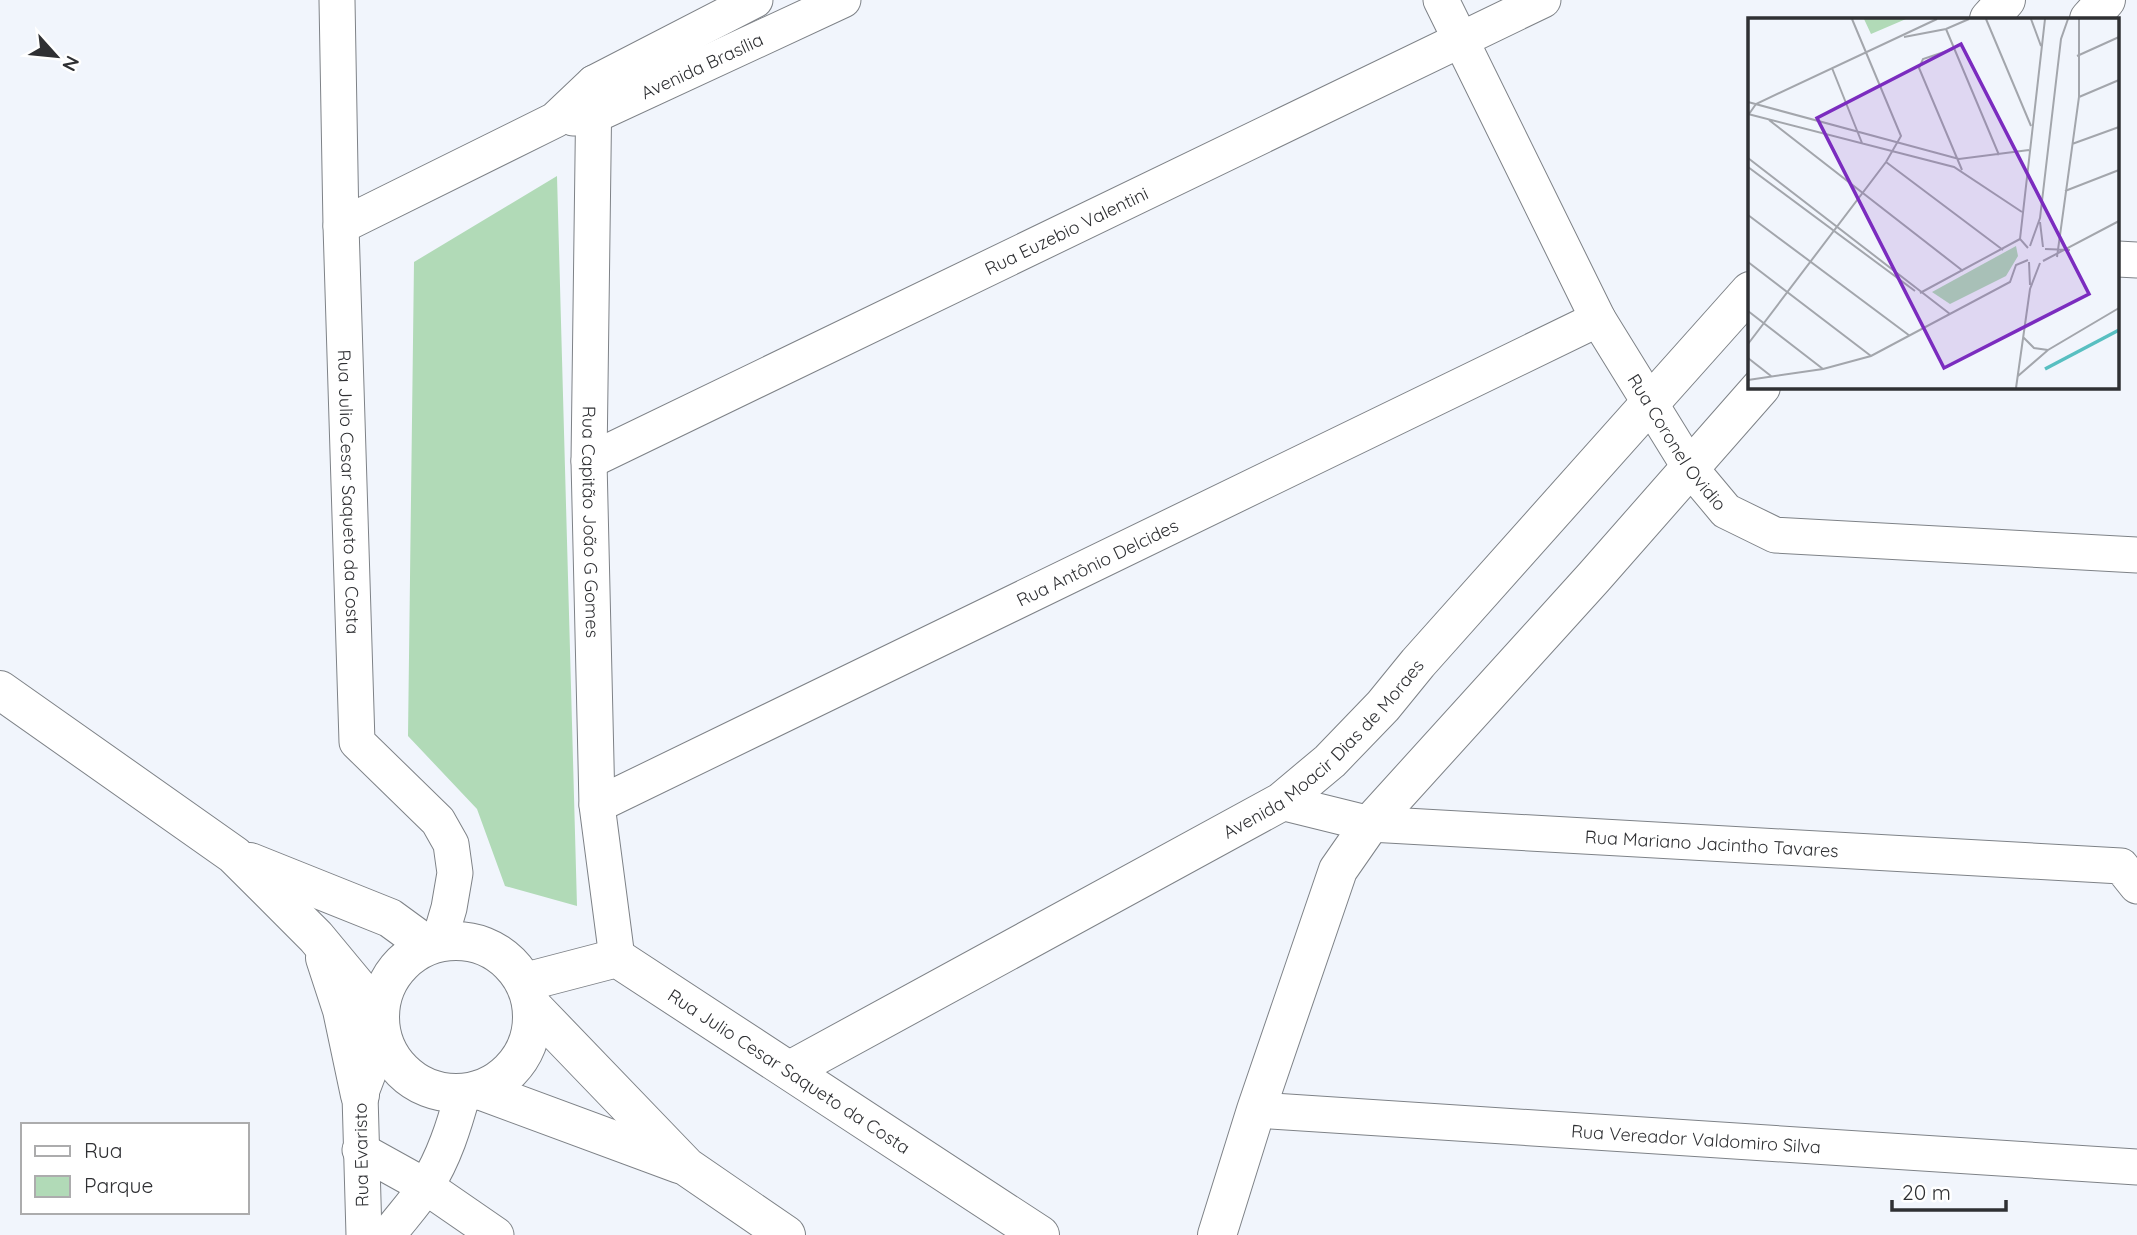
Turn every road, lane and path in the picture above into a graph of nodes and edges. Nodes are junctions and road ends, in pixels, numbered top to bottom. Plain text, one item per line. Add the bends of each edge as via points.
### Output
1 (337, 0) edge
2 (755, 0) edge
3 (843, 0) edge
4 (1441, 0) edge
5 (1543, 0) edge
6 (2006, 0) edge
7 (2106, 0) edge
8 (1990, 18) edge
9 (2090, 18) edge
10 (1460, 40) junction
11 (594, 100) junction
12 (341, 226) junction
13 (1748, 293) edge
14 (1598, 319) junction
15 (1760, 388) edge
16 (1650, 403) junction
17 (589, 461) junction
18 (1690, 468) junction
19 (2137, 555) edge
20 (0, 690) edge
21 (1280, 802) junction
22 (597, 805) junction
23 (1370, 824) junction
24 (234, 855) junction
25 (2137, 886) edge
26 (317, 937) junction
27 (433, 944) junction
28 (617, 958) junction
29 (528, 994) junction
30 (381, 1025) junction
31 (790, 1070) junction
32 (471, 1092) junction
33 (360, 1095) junction
34 (1256, 1110) junction
35 (360, 1150) junction
36 (2137, 1163) edge
37 (687, 1167) junction
38 (425, 1186) junction
39 (364, 1235) edge
40 (388, 1235) edge
41 (496, 1235) edge
42 (786, 1235) edge
43 (1040, 1235) edge
44 (1217, 1235) edge

1 - 12 street, Rua Julio Cesar Saqueto da Costa
2 - 11 street, Avenida Brasília
3 - 11 street, Avenida Brasília
4 - 10 street, Rua Coronel Ovidio
5 - 10 street, Rua Euzebio Valentini
6 - 8 main road
7 - 9 main road
10 - 14 street, Rua Coronel Ovidio
10 - 17 street, Rua Euzebio Valentini
11 - 12 street, Avenida Brasília
11 - 17 street, Rua Capitão João G Gomes
12 - 27 street, Rua Julio Cesar Saqueto da Costa via 357,742 438,821 451,844 455,873 449,908
13 - 16 main road, Avenida Moacir Dias de Moraes
14 - 16 street, Rua Coronel Ovidio
14 - 22 street, Rua Antônio Delcides
15 - 18 main road
16 - 18 street, Rua Coronel Ovidio
16 - 21 main road, Avenida Moacir Dias de Moraes via 1383,706 1330,761
17 - 22 street, Rua Capitão João G Gomes
18 - 19 street, Rua Coronel Ovidio via 1726,511 1775,535
18 - 23 main road
20 - 24 main road
21 - 23 street, Rua Mariano Jacintho Tavares
21 - 31 main road, Avenida Moacir Dias de Moraes
22 - 28 street, Rua Capitão João G Gomes
23 - 25 street, Rua Mariano Jacintho Tavares via 2122,866
23 - 34 main road via 1338,870
24 - 26 main road
24 - 27 main road via 390,918
26 - 30 main road
26 - 33 main road via 342,1010
27 - 29 main road via 464,940 489,947 510,961
27 - 30 main road via 408,957 393,972 384,991
28 - 29 main road
28 - 31 main road, Rua Julio Cesar Saqueto da Costa
29 - 32 main road via 531,1033 520,1058 503,1078
29 - 37 main road
30 - 32 main road via 394,1061 413,1080 437,1091
30 - 33 street, Rua Evaristo
31 - 43 main road, Rua Julio Cesar Saqueto da Costa
32 - 37 main road
32 - 38 street
33 - 35 street, Rua Evaristo
34 - 36 street, Rua Vereador Valdomiro Silva
34 - 44 main road
35 - 38 street
35 - 39 street, Rua Evaristo
37 - 42 main road
38 - 40 street
38 - 41 street

